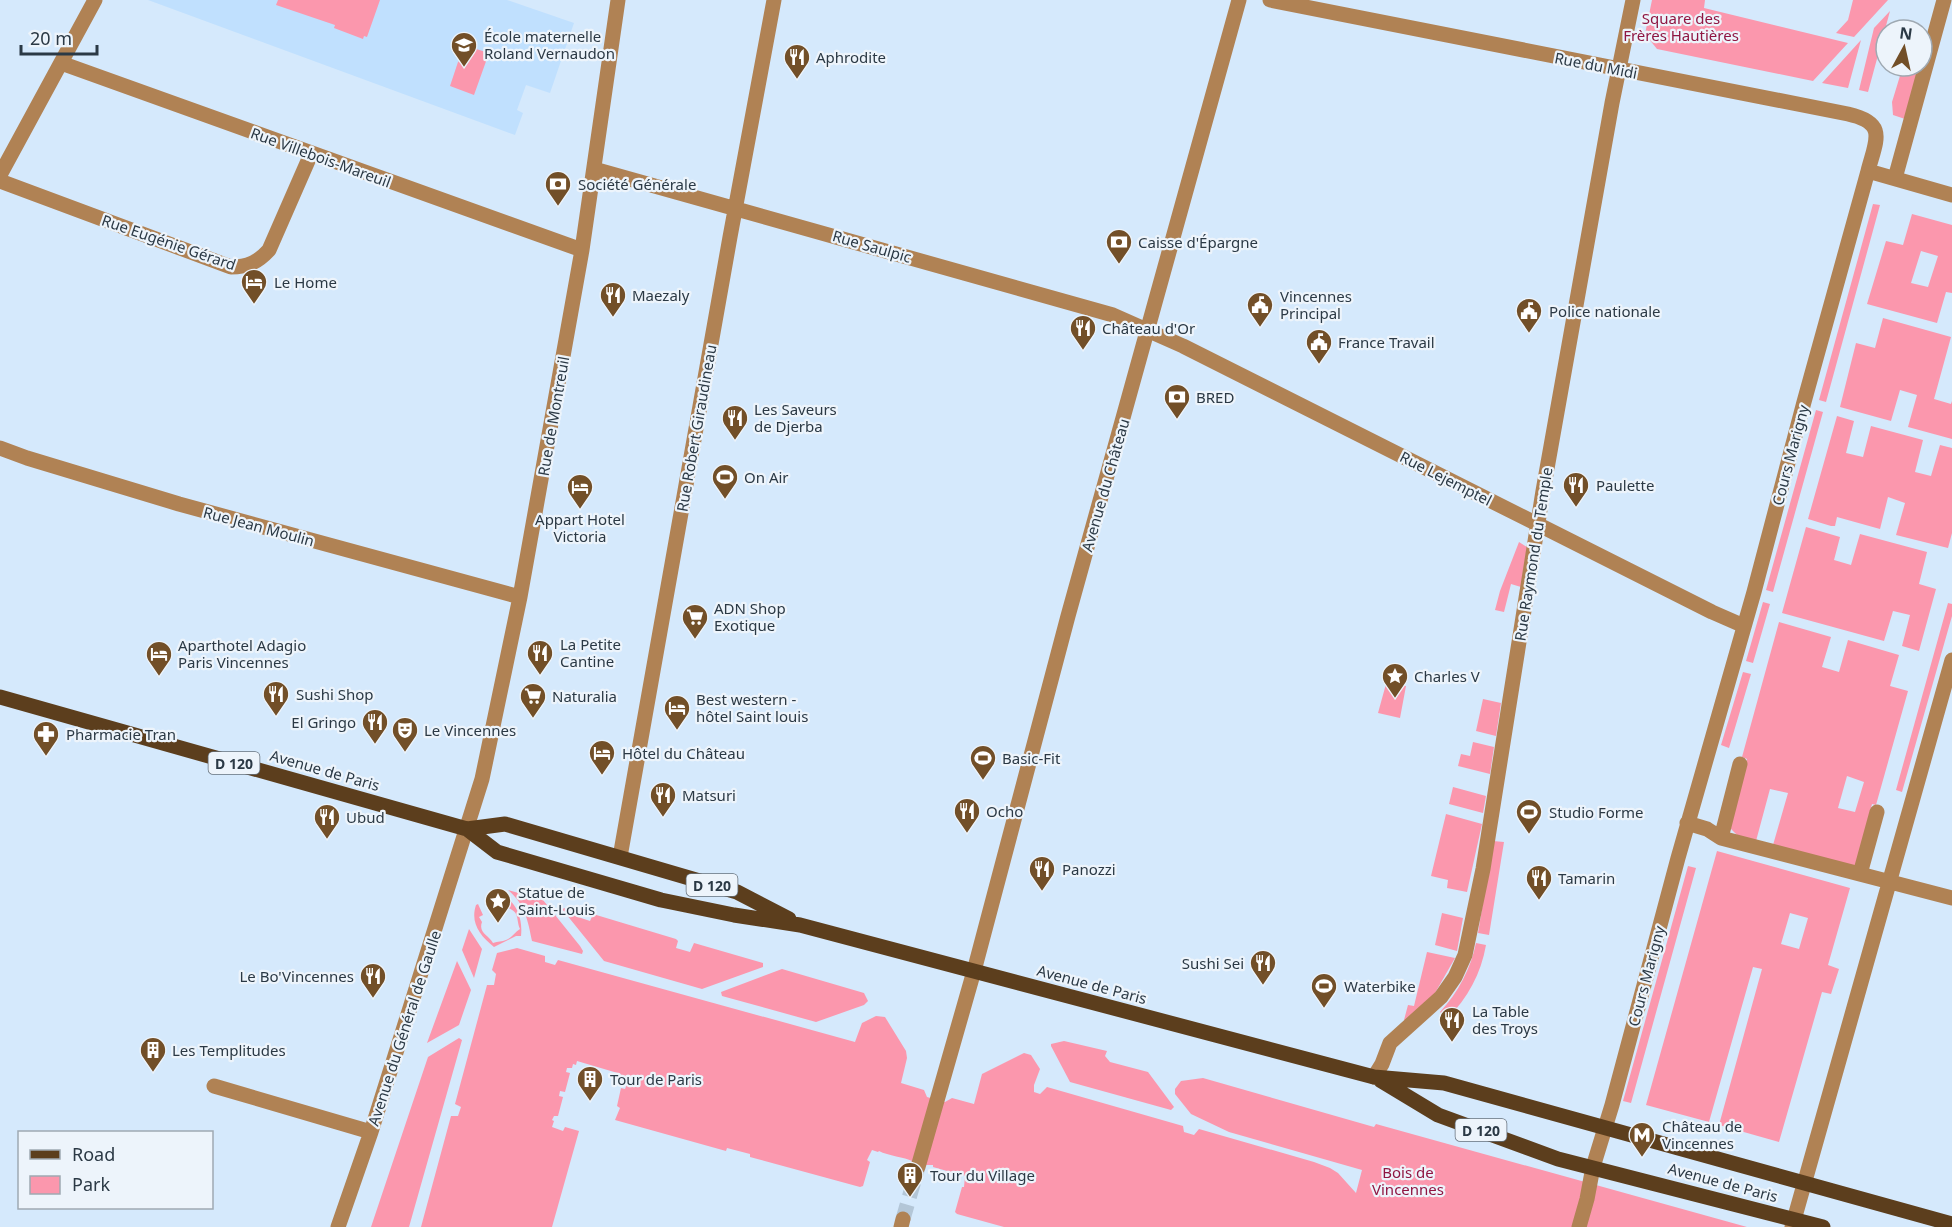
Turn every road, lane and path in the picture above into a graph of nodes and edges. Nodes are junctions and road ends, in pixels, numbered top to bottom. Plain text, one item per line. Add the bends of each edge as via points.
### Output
1 (95, 0) edge
2 (618, 0) edge
3 (774, 0) edge
4 (1239, 0) edge
5 (1270, 0) edge
6 (1633, 0) edge
7 (1944, 0) edge
8 (61, 63) junction
9 (1619, 69) junction
10 (311, 154) junction
11 (594, 169) junction
12 (1868, 171) junction
13 (1897, 171) dead end
14 (0, 175) edge
15 (0, 181) edge
16 (1952, 195) edge
17 (736, 208) junction
18 (582, 250) junction
19 (1148, 330) junction
20 (0, 448) edge
21 (1538, 523) junction
22 (520, 597) junction
23 (1744, 626) junction
24 (1952, 660) edge
25 (0, 698) edge
26 (1740, 764) dead end
27 (1877, 812) dead end
28 (1687, 824) junction
29 (467, 829) junction
30 (1721, 838) junction
31 (620, 857) junction
32 (1860, 874) junction
33 (1889, 882) junction
34 (1952, 898) edge
35 (800, 925) junction
36 (974, 971) junction
37 (1374, 1077) junction
38 (214, 1086) dead end
39 (1606, 1128) junction
40 (371, 1132) junction
41 (918, 1167) tunnel mouth
42 (1593, 1167) junction
43 (1804, 1183) junction
44 (1928, 1222) edge
45 (1793, 1223) edge
46 (1952, 1224) edge
47 (338, 1227) edge
48 (1579, 1227) edge
49 (1810, 1227) edge
50 (1823, 1227) edge

1 - 8 street
2 - 11 street, Rue de Montreuil
3 - 17 street, Rue Robert Giraudineau
4 - 19 street, Avenue du Château
5 - 9 street, Rue du Midi
6 - 9 street, Rue Raymond du Temple
7 - 13 street
8 - 10 street, Rue Villebois-Mareuil
8 - 14 street
9 - 12 street, Rue du Midi via 1863,117 1876,131
9 - 21 street, Rue Raymond du Temple
10 - 15 street, Rue Eugénie Gérard via 269,250 245,267 231,267
10 - 18 street, Rue Villebois-Mareuil
11 - 17 street, Rue Saulpic
11 - 18 street, Rue de Montreuil
12 - 16 street
12 - 23 street, Cours Marigny
17 - 19 street, Rue Saulpic via 1113,315
17 - 31 street, Rue Robert Giraudineau
18 - 22 street, Rue de Montreuil
19 - 21 street, Rue Lejemptel
19 - 36 street, Avenue du Château
20 - 22 street, Rue Jean Moulin via 179,504
21 - 23 street, Rue Lejemptel
21 - 37 street, Rue Raymond du Temple via 1483,869 1465,955 1441,997 1390,1043
22 - 29 street, Rue de Montreuil via 482,780
23 - 28 street, Cours Marigny
24 - 33 street
25 - 29 main road, Avenue de Paris / D 120
26 - 30 street
27 - 32 street
28 - 30 street
28 - 39 street, Cours Marigny
29 - 31 main road, Avenue de Paris / D 120 via 505,824
29 - 35 main road, Avenue de Paris / D 120 via 496,852 661,900
29 - 40 street, Avenue du Général de Gaulle
30 - 32 street
31 - 35 main road, Avenue de Paris / D 120 via 737,892
32 - 33 street
33 - 34 street
33 - 43 street
35 - 36 main road, Avenue de Paris / D 120
36 - 37 main road, Avenue de Paris / D 120
36 - 41 street, Avenue du Château
37 - 39 main road, Avenue de Paris / D 120 via 1444,1083
37 - 42 main road, Avenue de Paris / D 120 via 1438,1115 1558,1159
38 - 40 street
39 - 42 street, Cours Marigny
39 - 43 main road, Avenue de Paris / D 120
40 - 47 street, Avenue du Général de Gaulle
42 - 45 main road, Avenue de Paris / D 120
42 - 48 street, Cours Marigny
43 - 44 main road, D 120
43 - 45 street
44 - 46 main road, D 120
45 - 49 street
45 - 50 main road, D 120

